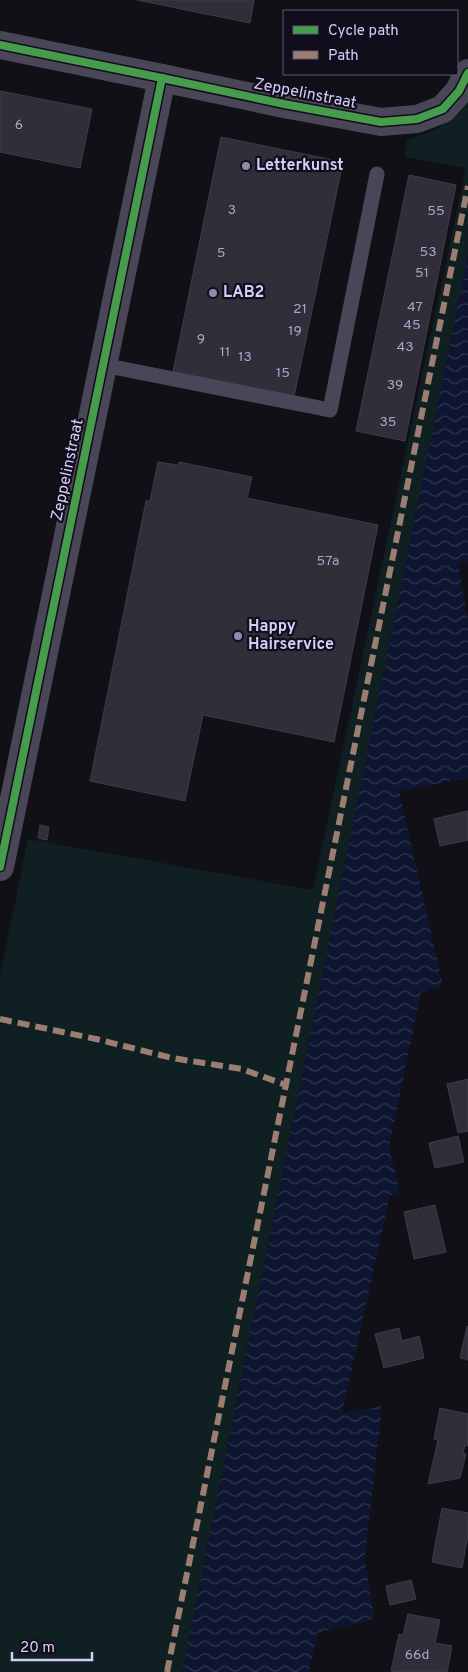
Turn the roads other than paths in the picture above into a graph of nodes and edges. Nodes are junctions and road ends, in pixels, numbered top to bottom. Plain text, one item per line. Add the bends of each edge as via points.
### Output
1 (0, 45) edge
2 (468, 73) edge
3 (162, 78) junction
4 (377, 174) dead end
5 (103, 365) junction
6 (0, 867) edge

1 - 3 street, Zeppelinstraat
2 - 3 street, Zeppelinstraat via 459,91 442,109 417,119 380,122
3 - 5 street, Zeppelinstraat
4 - 5 lane via 330,410
5 - 6 street, Zeppelinstraat

